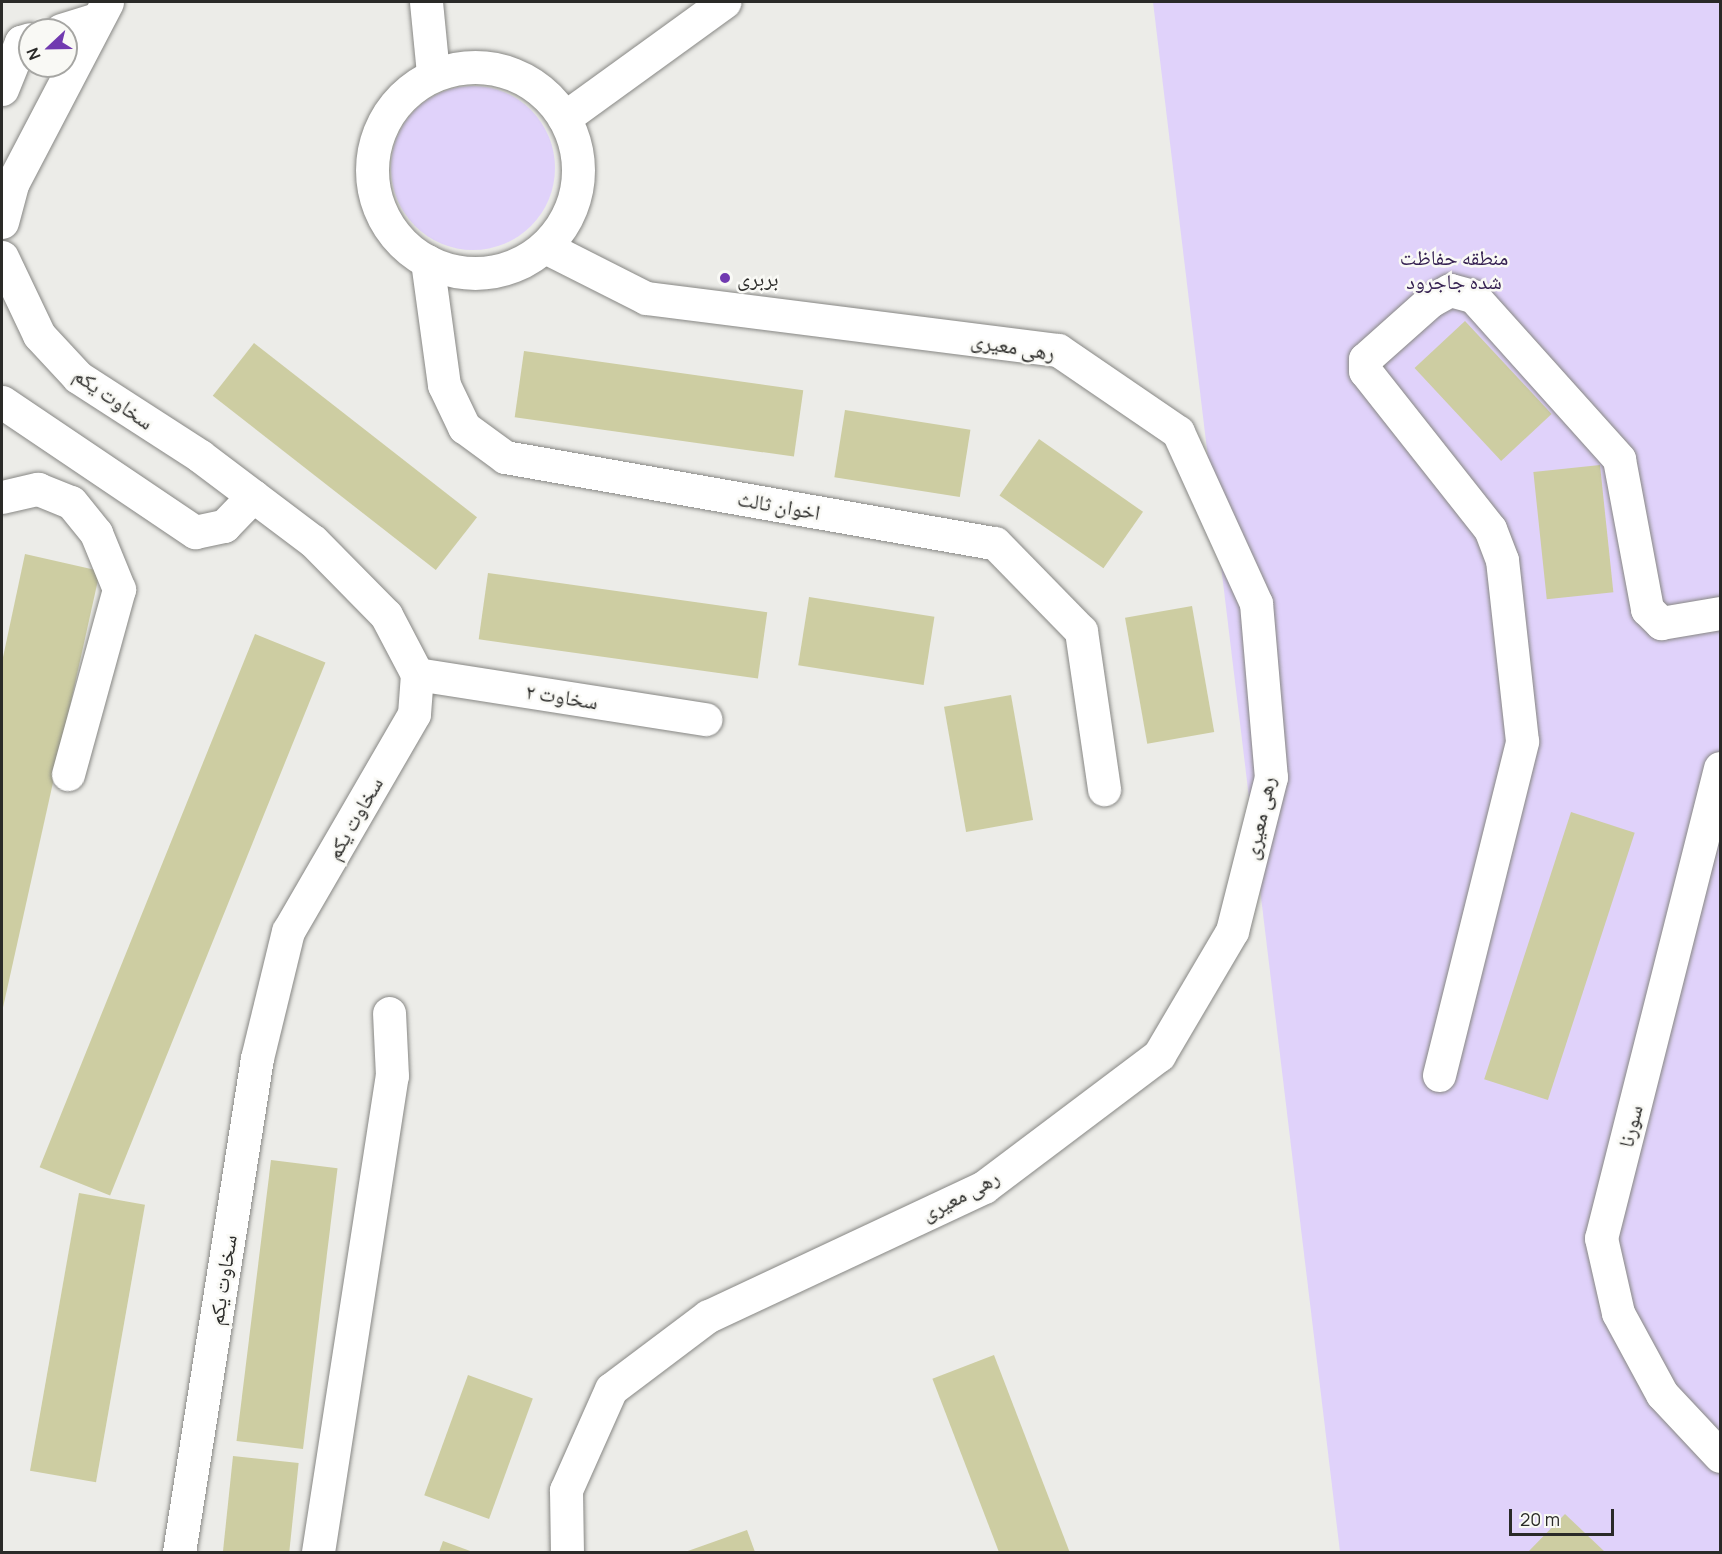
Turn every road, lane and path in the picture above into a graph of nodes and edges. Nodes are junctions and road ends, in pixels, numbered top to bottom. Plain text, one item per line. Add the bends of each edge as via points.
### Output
1 (426, 2) edge
2 (724, 2) edge
3 (102, 10) edge
4 (78, 22) edge
5 (18, 49) edge
6 (433, 74) junction
7 (2, 89) edge
8 (564, 118) junction
9 (2, 222) edge
10 (545, 247) junction
11 (2, 257) edge
12 (427, 261) junction
13 (2, 402) edge
14 (253, 495) junction
15 (2, 498) edge
16 (1720, 613) edge
17 (417, 674) junction
18 (706, 718) dead end
19 (1720, 768) edge
20 (68, 774) dead end
21 (1104, 789) dead end
22 (389, 1013) dead end
23 (1440, 1075) dead end
24 (1720, 1456) edge
25 (179, 1552) edge
26 (318, 1552) edge
27 (567, 1552) edge

1 - 6 street
2 - 8 street
3 - 4 street
3 - 9 street via 12,184
5 - 7 street
6 - 8 street via 462,66 502,70 545,94
6 - 12 street via 403,94 382,123 372,157 374,193 388,226
8 - 10 street via 576,151 577,186 566,219
10 - 12 street via 514,266 479,274 444,269
10 - 27 street, رهی معیری via 646,298 1058,350 1178,432 1256,603 1271,777 1232,931 1159,1055 984,1187 708,1316 611,1389 566,1490
11 - 14 street, سخاوت یکم via 39,335 78,377
12 - 21 street, اخوان ثالث via 444,385 464,427 505,457 995,543 1081,632
13 - 14 street via 195,532 224,526
14 - 17 street, سخاوت یکم via 313,541 386,615
15 - 20 street via 38,489 71,502 96,533 119,589
16 - 23 street via 1661,623 1647,609 1619,459 1473,296 1450,290 1430,301 1365,359 1365,371 1490,529 1502,560 1522,741
17 - 18 street, سخاوت ۲
17 - 25 street, سخاوت یکم via 414,714 288,931 257,1058
19 - 24 street, سورنا via 1601,1238 1618,1313 1656,1383
22 - 26 street via 392,1076

